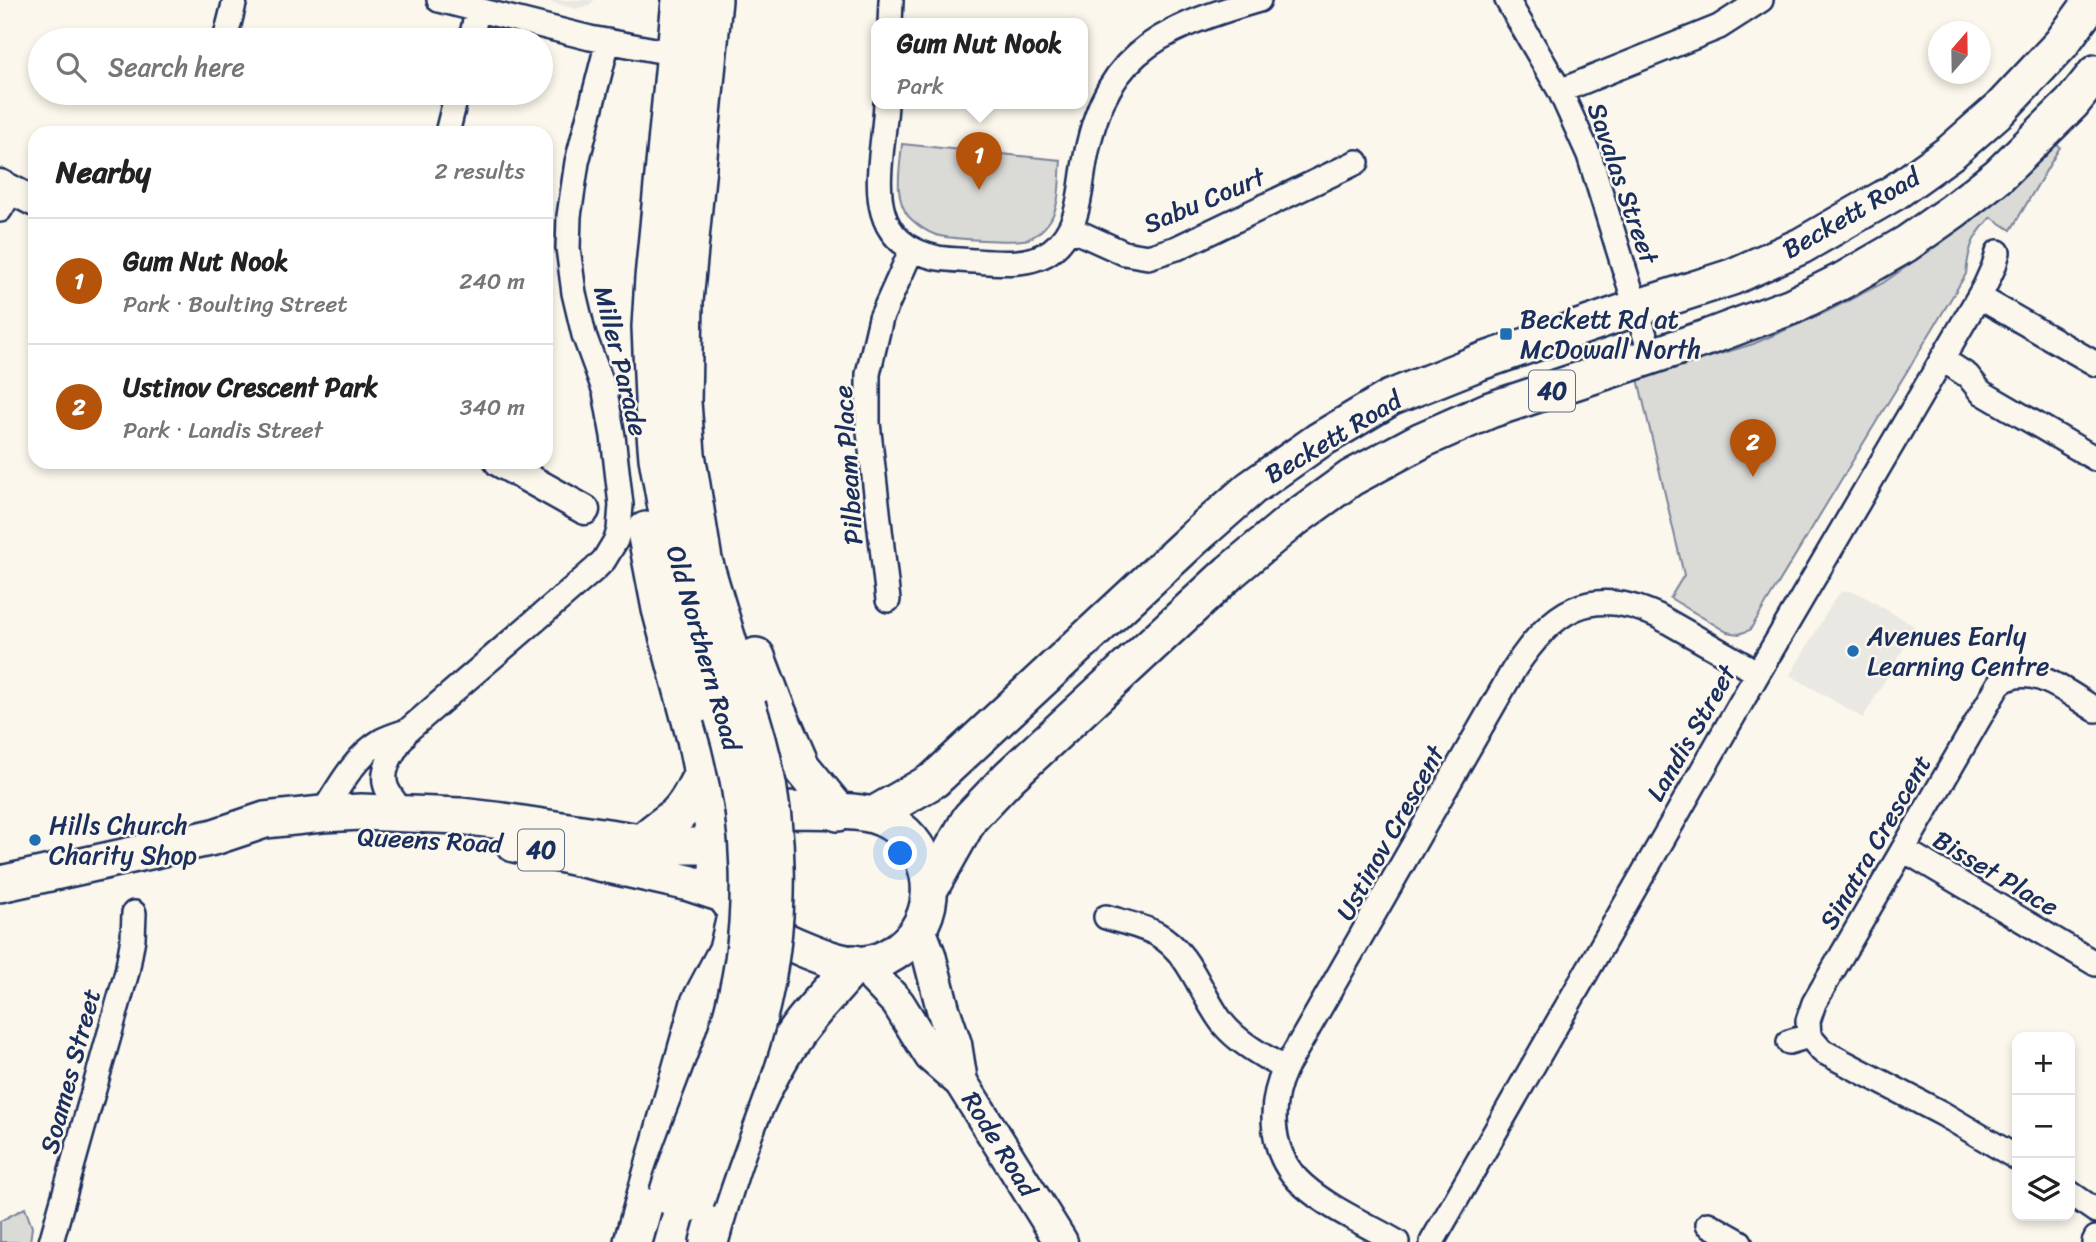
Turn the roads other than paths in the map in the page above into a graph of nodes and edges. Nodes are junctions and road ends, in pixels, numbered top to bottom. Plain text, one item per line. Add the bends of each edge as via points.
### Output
1 (235, 0) edge
2 (439, 0) edge
3 (681, 0) edge
4 (713, 0) edge
5 (891, 0) edge
6 (1259, 0) edge
7 (1507, 0) edge
8 (2092, 0) edge
9 (1752, 2) edge
10 (477, 10) junction
11 (890, 18) edge
12 (228, 28) edge
13 (473, 28) edge
14 (608, 41) junction
15 (692, 57) junction
16 (2096, 73) edge
17 (2035, 75) junction
18 (1560, 91) junction
19 (2072, 103) junction
20 (454, 105) edge
21 (886, 109) edge
22 (449, 126) edge
23 (1357, 162) dead end
24 (697, 178) junction
25 (1071, 229) junction
26 (912, 249) junction
27 (1997, 252) dead end
28 (654, 278) junction
29 (1979, 297) junction
30 (1636, 308) junction
31 (1651, 355) junction
32 (1942, 359) junction
33 (2096, 364) edge
34 (2096, 459) edge
35 (512, 469) edge
36 (585, 510) dead end
37 (888, 600) dead end
38 (1758, 673) junction
39 (2096, 710) edge
40 (735, 711) junction
41 (407, 731) junction
42 (703, 773) junction
43 (403, 813) junction
44 (322, 814) junction
45 (855, 814) junction
46 (214, 836) junction
47 (643, 843) junction
48 (723, 843) junction
49 (1904, 850) junction
50 (0, 884) edge
51 (930, 889) junction
52 (731, 904) junction
53 (134, 913) dead end
54 (1106, 917) dead end
55 (919, 929) junction
56 (859, 964) junction
57 (2096, 964) edge
58 (1285, 1069) junction
59 (961, 1082) junction
60 (2012, 1155) edge
61 (2075, 1196) edge
62 (681, 1199) junction
63 (2096, 1211) edge
64 (1708, 1224) dead end
65 (51, 1242) edge
66 (633, 1242) edge
67 (655, 1242) edge
68 (684, 1242) edge
69 (709, 1242) edge
70 (1061, 1242) edge
71 (1397, 1242) edge
72 (1432, 1242) edge
73 (1740, 1242) edge

1 - 12 street
2 - 10 street
3 - 15 highway, Old Northern Road
4 - 15 highway, Old Northern Road
5 - 11 street
6 - 25 street via 1178,27 1148,45 1124,68 1101,100
7 - 18 street, Savalas Street
8 - 17 main road, Beckett Road / 40
9 - 18 street via 1719,27
10 - 13 street
10 - 14 street
14 - 15 street
14 - 41 street, Miller Parade via 572,185 568,248 578,314 605,391 621,505 619,530 611,551 595,569
15 - 24 highway, Old Northern Road
15 - 28 highway, Old Northern Road
16 - 19 main road, Beckett Road / 40
17 - 19 main road via 2062,75 2069,82
17 - 30 main road, Beckett Road / 40 via 1951,152 1895,192 1801,246 1732,277
18 - 30 street, Savalas Street via 1589,155
19 - 31 main road, Beckett Road / 40 via 1999,175 1906,244 1792,306
20 - 22 street
21 - 26 street via 878,196 884,219 896,238
23 - 25 street, Sabu Court via 1177,248 1148,257 1113,250
24 - 40 highway, Old Northern Road via 682,349 686,454
24 - 45 highway via 710,218 704,397 724,550 776,712 802,767 813,784
25 - 26 street via 1051,251 1025,261 938,258
26 - 37 street, Pilbeam Place via 881,318 868,374
27 - 29 street, Landis Street
28 - 40 highway, Old Northern Road via 651,327 658,458 677,563 686,604
28 - 42 highway via 638,318 635,437 639,482 655,584
29 - 32 street, Landis Street
29 - 33 street
30 - 31 street, Savalas Street
30 - 45 main road, Beckett Road / 40 via 1390,398 1318,441 1251,488 1193,539 934,780
31 - 51 main road, Beckett Road / 40 via 1490,410 1422,440 1351,478 1290,522 987,798 970,818
32 - 34 street via 1968,376 1981,392
32 - 38 street, Landis Street
35 - 36 street
38 - 58 street, Ustinov Crescent via 1628,604 1581,606 1551,622 1514,669
38 - 72 street, Landis Street
39 - 49 street, Sinatra Crescent via 2033,676 2018,675 2004,681
40 - 62 highway, Old Northern Road, bridge via 735,754 747,826 749,908 744,955 716,1068 680,1156
41 - 43 street, Miller Parade via 388,762 385,782
41 - 44 street, Miller Parade via 380,741 363,757
42 - 47 highway via 682,809
42 - 48 highway via 713,823
43 - 44 main road, Queens Road / 40
43 - 47 main road, Queens Road / 40 via 503,821
44 - 46 main road, Queens Road / 40 via 265,820
45 - 48 main road via 765,811 733,827
45 - 51 main road, 40 via 898,829 918,848 925,859
46 - 50 main road, Queens Road / 40
46 - 52 main road, Queens Road / 40 via 269,841 410,835 500,842 690,883
47 - 48 main road, Queens Road / 40 via 679,848
48 - 52 main road via 718,868
49 - 57 street, Bisset Place
49 - 60 street, Sinatra Crescent via 1814,1003 1799,1039
51 - 55 main road, 40
52 - 56 main road, 40 via 751,923 788,942
52 - 66 highway via 727,950 700,1003
53 - 65 street, Soames Street via 127,972
54 - 58 street via 1155,933 1175,946 1224,1024
55 - 56 main road via 901,948 880,960
55 - 59 main road, Rode Road via 956,1044
56 - 59 main road, Rode Road via 898,1003 931,1056
56 - 69 highway via 796,1033 764,1086 737,1146
58 - 71 street, Ustinov Crescent via 1276,1092 1274,1116 1278,1145 1291,1171 1311,1191
59 - 70 main road, Rode Road
61 - 63 street
62 - 67 highway, Old Northern Road
62 - 68 highway, Old Northern Road
64 - 73 street

